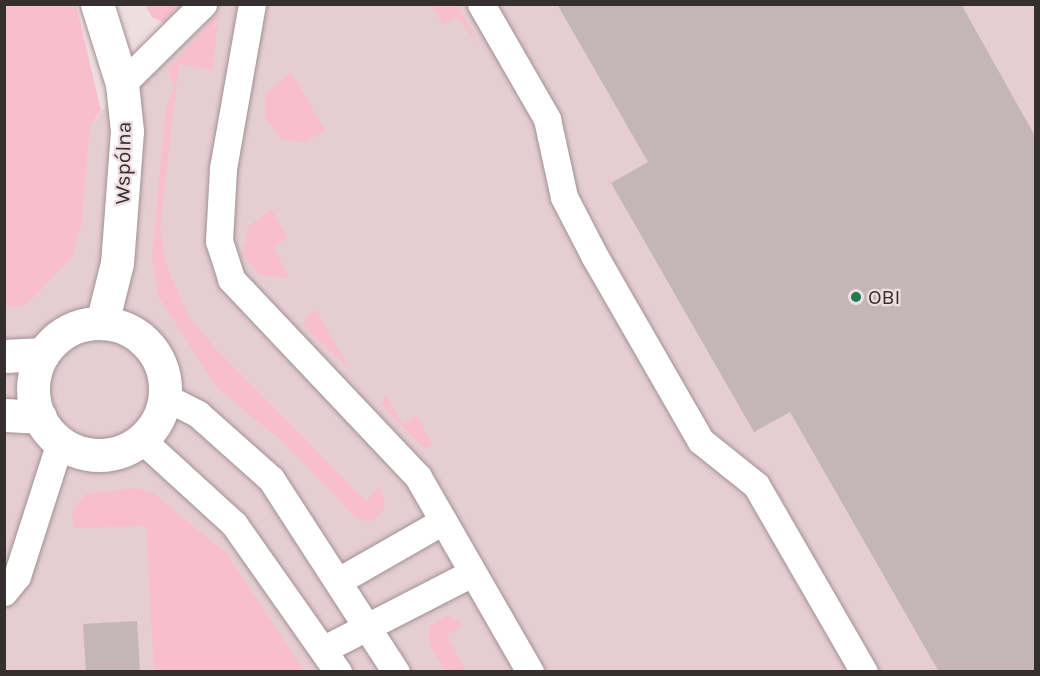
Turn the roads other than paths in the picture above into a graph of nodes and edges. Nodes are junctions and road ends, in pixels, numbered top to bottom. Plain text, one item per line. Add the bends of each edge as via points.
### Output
1 (97, 4) edge
2 (203, 4) edge
3 (252, 4) edge
4 (481, 4) edge
5 (122, 84) junction
6 (102, 323) junction
7 (43, 354) junction
8 (4, 356) edge
9 (165, 397) junction
10 (4, 415) edge
11 (40, 417) junction
12 (142, 440) junction
13 (60, 442) junction
14 (443, 521) junction
15 (472, 573) junction
16 (340, 580) junction
17 (4, 592) edge
18 (368, 625) junction
19 (324, 649) junction
20 (338, 672) edge
21 (396, 672) edge
22 (530, 672) edge
23 (864, 672) edge

1 - 5 street, Wspólna
2 - 5 lane
3 - 14 lane via 223,170 219,241 224,262 246,299 418,477
4 - 23 lane via 547,119 564,196 595,257 701,441 756,485
5 - 6 street, Wspólna via 124,202
6 - 7 street via 68,331
6 - 9 street via 142,338 164,375
7 - 8 street
7 - 11 street via 34,396
9 - 12 street via 162,413
9 - 16 lane via 198,414 271,479
10 - 11 street
11 - 13 street
12 - 13 street via 102,455
12 - 19 lane via 234,524
13 - 17 lane via 17,576
14 - 15 lane
14 - 16 lane
15 - 18 lane
15 - 22 lane
16 - 18 lane
18 - 19 lane
18 - 21 lane
19 - 20 lane

